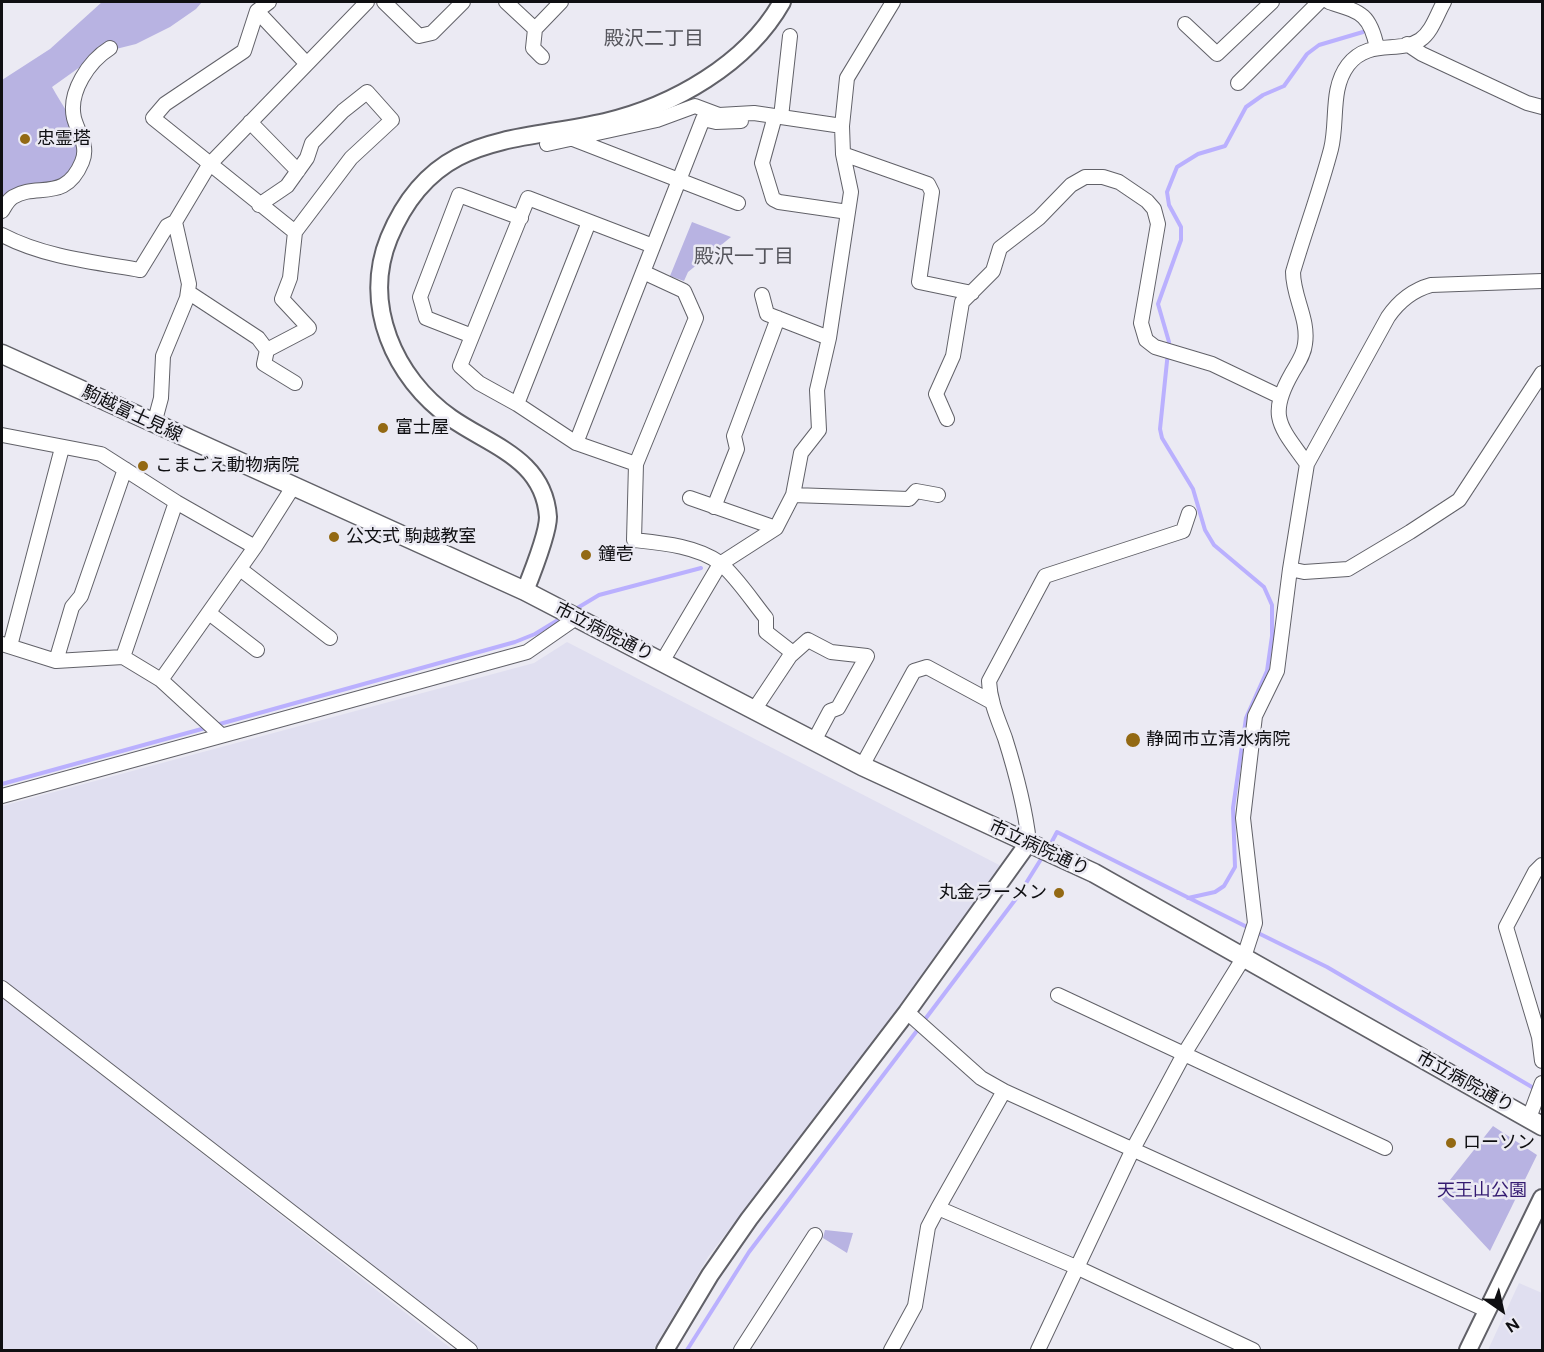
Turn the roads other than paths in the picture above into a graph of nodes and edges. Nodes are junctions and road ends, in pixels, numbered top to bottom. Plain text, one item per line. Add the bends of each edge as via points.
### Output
1 (269, 2) edge
2 (367, 2) edge
3 (384, 2) edge
4 (463, 2) edge
5 (507, 2) edge
6 (561, 2) edge
7 (782, 2) edge
8 (893, 2) edge
9 (1272, 2) edge
10 (1319, 2) edge
11 (1329, 2) edge
12 (1444, 2) edge
13 (257, 11) junction
14 (1185, 24) dead end
15 (535, 29) junction
16 (790, 36) dead end
17 (1407, 44) junction
18 (110, 48) dead end
19 (1377, 48) junction
20 (542, 57) dead end
21 (306, 63) junction
22 (1238, 83) dead end
23 (1542, 107) edge
24 (741, 114) junction
25 (778, 116) junction
26 (250, 122) junction
27 (842, 126) junction
28 (573, 139) junction
29 (547, 144) dead end
30 (843, 154) junction
31 (209, 165) junction
32 (298, 171) junction
33 (679, 180) junction
34 (738, 203) dead end
35 (259, 204) junction
36 (2, 211) edge
37 (848, 212) junction
38 (521, 218) junction
39 (175, 222) junction
40 (589, 222) junction
41 (296, 232) junction
42 (2, 235) edge
43 (653, 246) junction
44 (643, 272) junction
45 (1542, 281) edge
46 (188, 292) junction
47 (972, 293) junction
48 (762, 295) dead end
49 (778, 318) junction
50 (472, 336) junction
51 (829, 338) junction
52 (267, 350) junction
53 (2, 354) edge
54 (1542, 373) edge
55 (295, 383) dead end
56 (1279, 396) junction
57 (517, 404) junction
58 (947, 419) dead end
59 (154, 424) junction
60 (2, 435) edge
61 (576, 443) junction
62 (62, 448) junction
63 (636, 464) junction
64 (1307, 464) junction
65 (125, 469) junction
66 (293, 487) junction
67 (793, 495) junction
68 (938, 495) dead end
69 (690, 498) dead end
70 (176, 502) junction
71 (714, 507) junction
72 (1189, 513) dead end
73 (776, 528) junction
74 (255, 547) junction
75 (720, 564) junction
76 (1290, 568) junction
77 (240, 569) junction
78 (525, 591) junction
79 (209, 613) junction
80 (576, 618) junction
81 (330, 638) dead end
82 (6, 645) edge
83 (256, 650) dead end
84 (793, 653) junction
85 (123, 657) junction
86 (56, 661) junction
87 (662, 662) junction
88 (161, 680) junction
89 (990, 700) junction
90 (754, 710) junction
91 (221, 735) junction
92 (814, 741) junction
93 (862, 766) junction
94 (2, 796) edge
95 (1029, 842) junction
96 (1542, 865) edge
97 (1244, 957) junction
98 (2, 988) edge
99 (1058, 995) dead end
100 (907, 1012) junction
101 (1541, 1037) edge
102 (1184, 1054) junction
103 (1542, 1060) edge
104 (1542, 1083) edge
105 (1004, 1091) junction
106 (1536, 1122) edge
107 (1385, 1148) dead end
108 (1133, 1149) junction
109 (1542, 1198) edge
110 (938, 1208) junction
111 (815, 1235) dead end
112 (1076, 1268) junction
113 (1486, 1310) junction
114 (470, 1350) edge
115 (664, 1350) edge
116 (741, 1350) edge
117 (891, 1350) edge
118 (1038, 1350) edge
119 (1253, 1350) edge
120 (1468, 1350) edge

1 - 13 street
2 - 21 street
3 - 4 street via 419,36 432,33
5 - 15 street
6 - 15 street
7 - 78 street via 741,52 677,96 605,122 500,140 463,154 417,191 389,240 380,270 379,297 383,325 396,357 433,402 451,418 507,449 522,462 542,491 548,519
8 - 27 street via 847,78
9 - 14 street via 1217,54
10 - 22 street
11 - 19 street via 1360,12 1374,30
12 - 17 street via 1426,35
13 - 21 street
13 - 31 street via 244,51 165,104 153,118
15 - 20 street via 533,48
16 - 25 street
17 - 19 street
17 - 23 street
18 - 36 street via 96,56 87,68 76,96 73,114 85,147 77,173 55,189 11,198
19 - 56 street via 1360,54 1341,75 1331,147 1293,272 1306,326 1305,344
21 - 26 street
24 - 25 street
24 - 28 street via 719,115 695,106 657,120
24 - 33 street via 741,121 703,119
25 - 27 street
25 - 37 street via 762,163 774,199
26 - 31 street
26 - 32 street
27 - 30 street
28 - 29 street
28 - 33 street
30 - 37 street via 851,192
30 - 47 street via 928,184 932,192 919,282
31 - 35 street
31 - 39 street
32 - 35 street via 287,186
32 - 41 street via 312,143 367,92 392,120 351,158
33 - 34 street
33 - 43 street
35 - 41 street
37 - 51 street
38 - 40 street via 528,198
38 - 50 street
38 - 50 street via 459,195 420,297 426,318
39 - 42 street via 167,226 140,270 24,246
39 - 46 street
40 - 43 street
40 - 57 street
41 - 52 street via 290,278 282,299 309,328
43 - 44 street
44 - 61 street
44 - 63 street via 684,291 696,318
45 - 64 street via 1431,285 1404,299 1388,316
46 - 52 street via 258,338
46 - 59 street via 163,356 161,398
47 - 56 street via 993,271 1000,248 1039,218 1071,185 1085,177 1119,182 1148,201 1157,216 1142,323 1146,340 1155,347 1212,364
47 - 58 street via 963,302 953,356 936,394
48 - 49 street via 767,314
49 - 51 street
49 - 71 street via 734,436 736,449
50 - 57 street via 460,366 479,383
51 - 67 street via 817,390 819,430 801,453
52 - 55 street via 264,364
53 - 59 main road, 駒越富士見線
54 - 76 street via 1459,500 1348,569 1304,572
56 - 64 street via 1279,416 1286,434
57 - 61 street
59 - 66 main road, 駒越富士見線
60 - 62 street
61 - 63 street
62 - 65 street via 101,454
62 - 82 street
63 - 75 street via 634,540 693,550
64 - 76 street
65 - 70 street
65 - 86 street via 81,596 72,607
66 - 74 street
66 - 78 main road, 駒越富士見線
67 - 68 street via 909,499 916,491
67 - 73 street
69 - 71 street
70 - 74 street
70 - 85 street
71 - 73 street
72 - 89 street via 1183,531 1045,576 989,681
73 - 75 street
74 - 77 street
75 - 84 street via 766,618 766,632
75 - 87 street
76 - 97 street via 1277,671 1255,716 1243,818 1255,923
77 - 79 street
77 - 81 street
78 - 80 main road, 市立病院通り
79 - 83 street
79 - 88 street
80 - 87 main road, 市立病院通り
80 - 91 street via 527,652
82 - 86 street
84 - 90 street
84 - 92 street via 808,640 831,652 867,656
85 - 86 street
85 - 88 street
87 - 90 main road, 市立病院通り
88 - 91 street
89 - 93 street via 927,667 914,671
89 - 95 street via 1017,776
90 - 92 main road, 市立病院通り
91 - 94 street
92 - 93 main road, 市立病院通り
93 - 95 main road, 市立病院通り
95 - 97 main road, 市立病院通り via 1094,873
95 - 100 street
96 - 101 street via 1506,927
97 - 102 street
97 - 106 main road, 市立病院通り
98 - 114 street
99 - 102 street
100 - 105 street via 981,1078
100 - 115 street via 723,1256
101 - 103 street
102 - 107 street
102 - 108 street
104 - 106 street
105 - 108 street
105 - 110 street
108 - 112 street
108 - 113 street
109 - 113 street
110 - 112 street
110 - 117 street via 928,1227 915,1306
111 - 116 street
112 - 118 street
112 - 119 street
113 - 120 street

